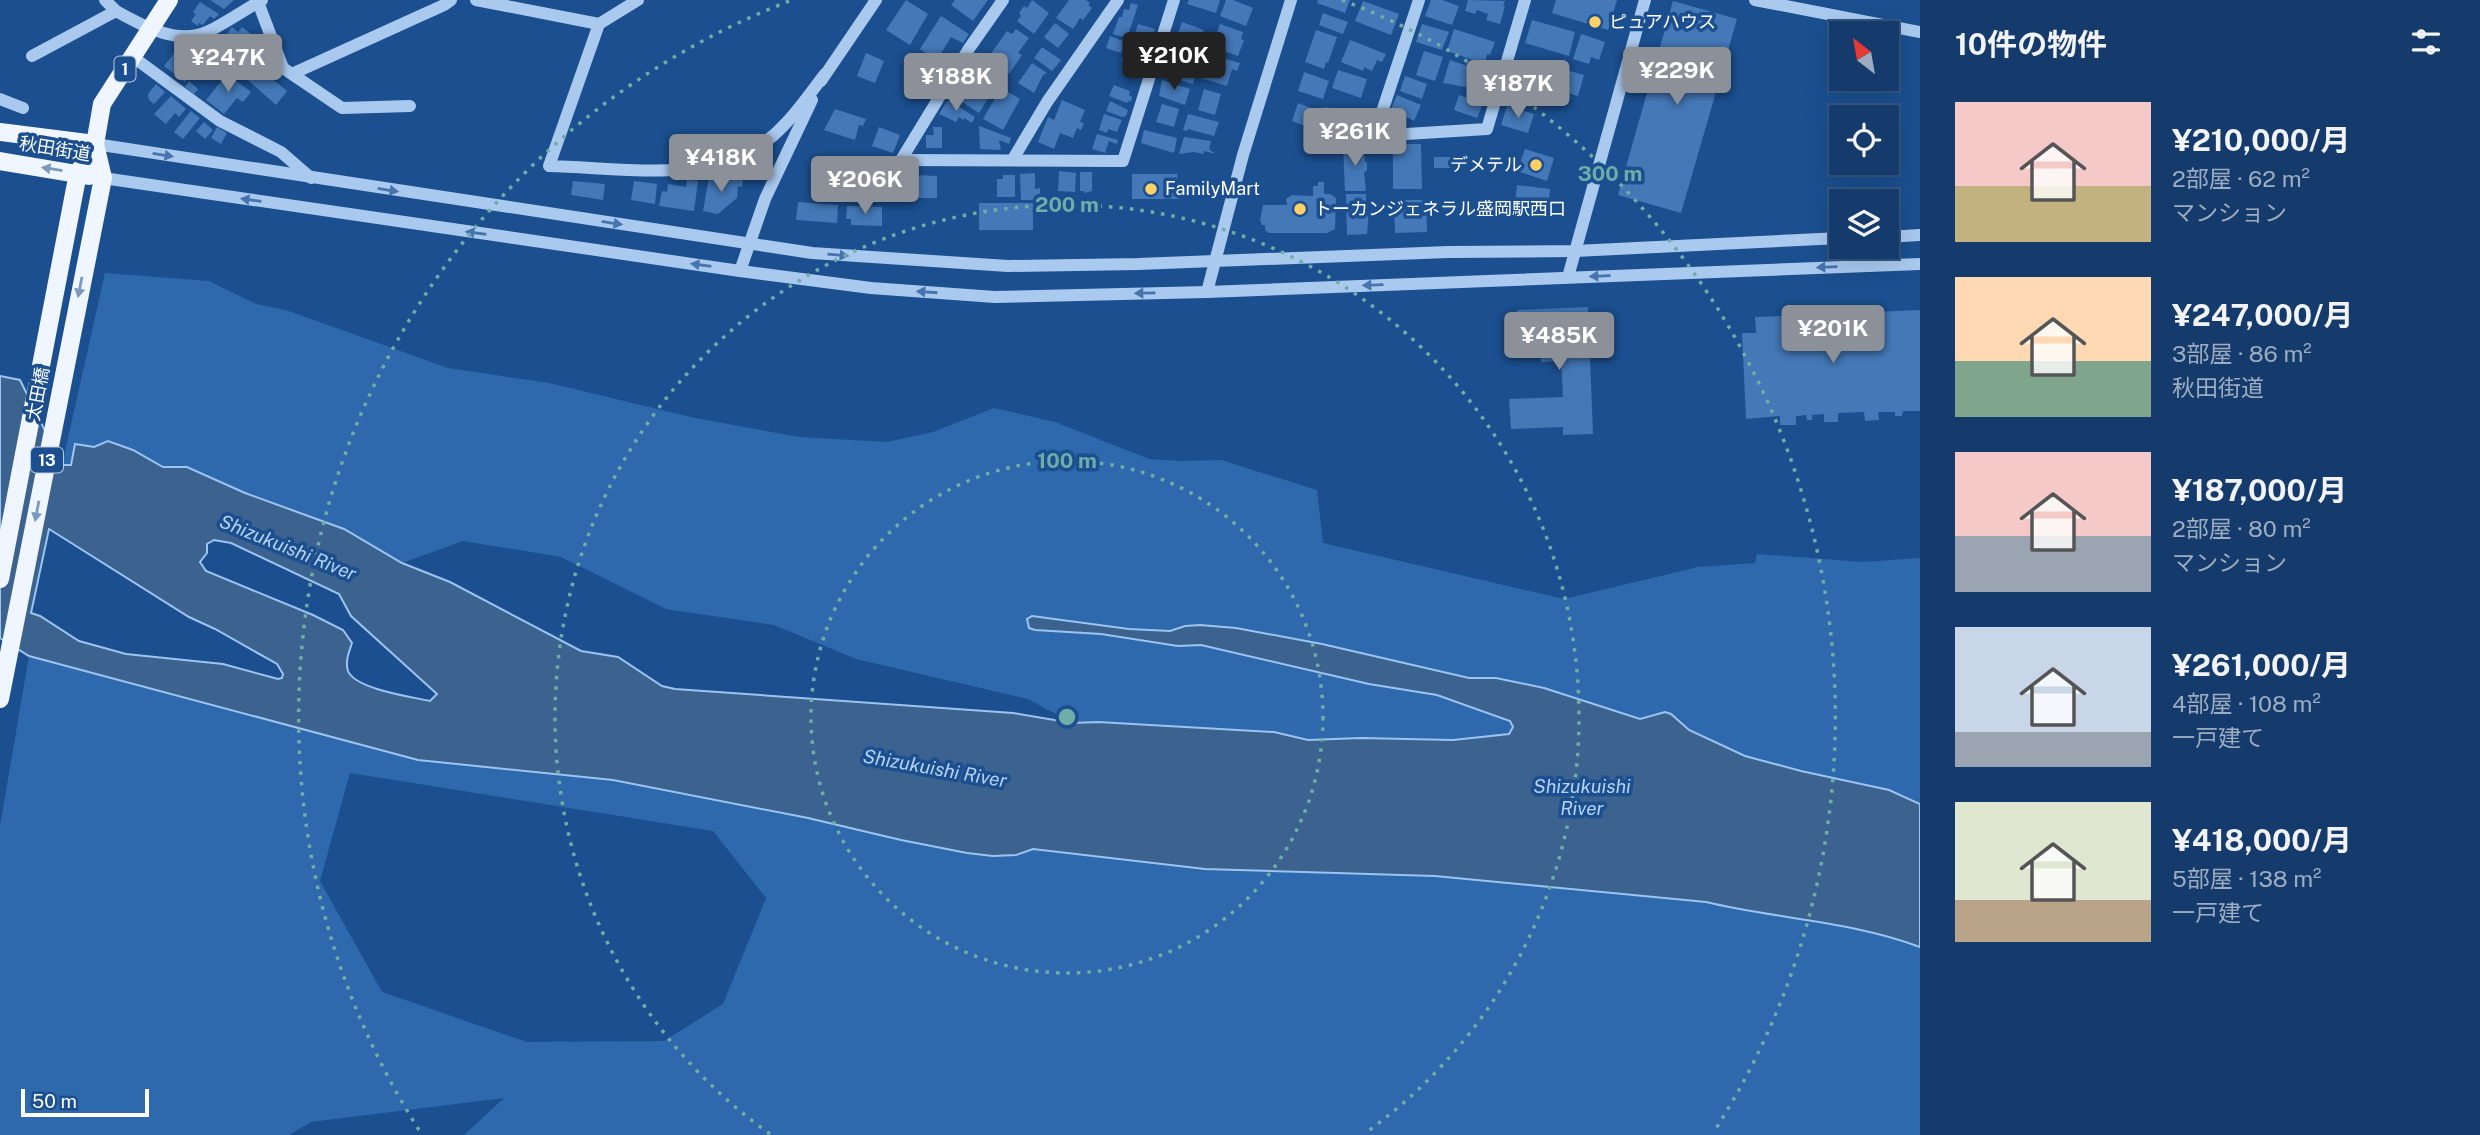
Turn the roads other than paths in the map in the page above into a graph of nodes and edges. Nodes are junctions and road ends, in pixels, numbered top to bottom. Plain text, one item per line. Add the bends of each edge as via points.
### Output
1 (105, 0) edge
2 (169, 0) edge
3 (450, 0) edge
4 (476, 0) edge
5 (638, 0) edge
6 (876, 0) edge
7 (1003, 0) edge
8 (1118, 0) edge
9 (1159, 0) edge
10 (1291, 0) edge
11 (1419, 0) edge
12 (1525, 0) edge
13 (1645, 0) edge
14 (1755, 0) edge
15 (260, 1) edge
16 (1174, 2) edge
17 (116, 11) junction
18 (599, 24) junction
19 (150, 30) junction
20 (1920, 32) edge
21 (32, 56) dead end
22 (133, 57) junction
23 (294, 73) junction
24 (825, 74) junction
25 (0, 99) edge
26 (410, 106) dead end
27 (23, 108) dead end
28 (0, 132) edge
29 (95, 144) junction
30 (1013, 159) junction
31 (0, 161) edge
32 (78, 173) junction
33 (103, 178) junction
34 (311, 178) junction
35 (1920, 235) edge
36 (1899, 236) edge
37 (1829, 239) edge
38 (750, 244) junction
39 (1575, 251) junction
40 (1215, 261) junction
41 (1920, 264) edge
42 (740, 271) junction
43 (1568, 277) junction
44 (1207, 292) junction
45 (0, 579) edge
46 (0, 699) edge

1 - 17 street
2 - 19 main road, 秋田街道 / 1
3 - 23 street
4 - 18 street
5 - 18 street
6 - 24 street
7 - 30 street via 901,160
8 - 30 street
9 - 16 street
10 - 40 street
11 - 12 street via 1374,136 1488,129
13 - 39 street
14 - 20 street
15 - 19 street via 207,32 187,37
15 - 23 street via 283,68
16 - 30 street via 1123,161
17 - 19 street
17 - 21 street
18 - 24 street via 549,166 664,170 720,163 756,149 775,134
19 - 22 main road, 秋田街道 / 1
22 - 29 main road, 秋田街道 / 1 via 102,104
22 - 34 street via 220,121 281,152
23 - 26 street via 342,108
24 - 38 street via 765,199
25 - 27 street
28 - 29 main road, 秋田街道
29 - 32 main road, 13
29 - 33 main road, 1
29 -> 34 street
32 -> 31 main road, 秋田街道
32 - 33 main road, 秋田街道
32 - 45 main road, 太田橋 / 13
42 -> 33 street
33 -> 46 main road, 太田橋 / 13
34 -> 38 street
35 - 36 street
37 - 39 street
38 -> 40 street via 837,255 1008,266
38 - 42 street
39 - 40 street
39 - 43 street
40 - 44 street
41 -> 43 street
44 -> 42 street via 995,297 871,288
43 -> 44 street

